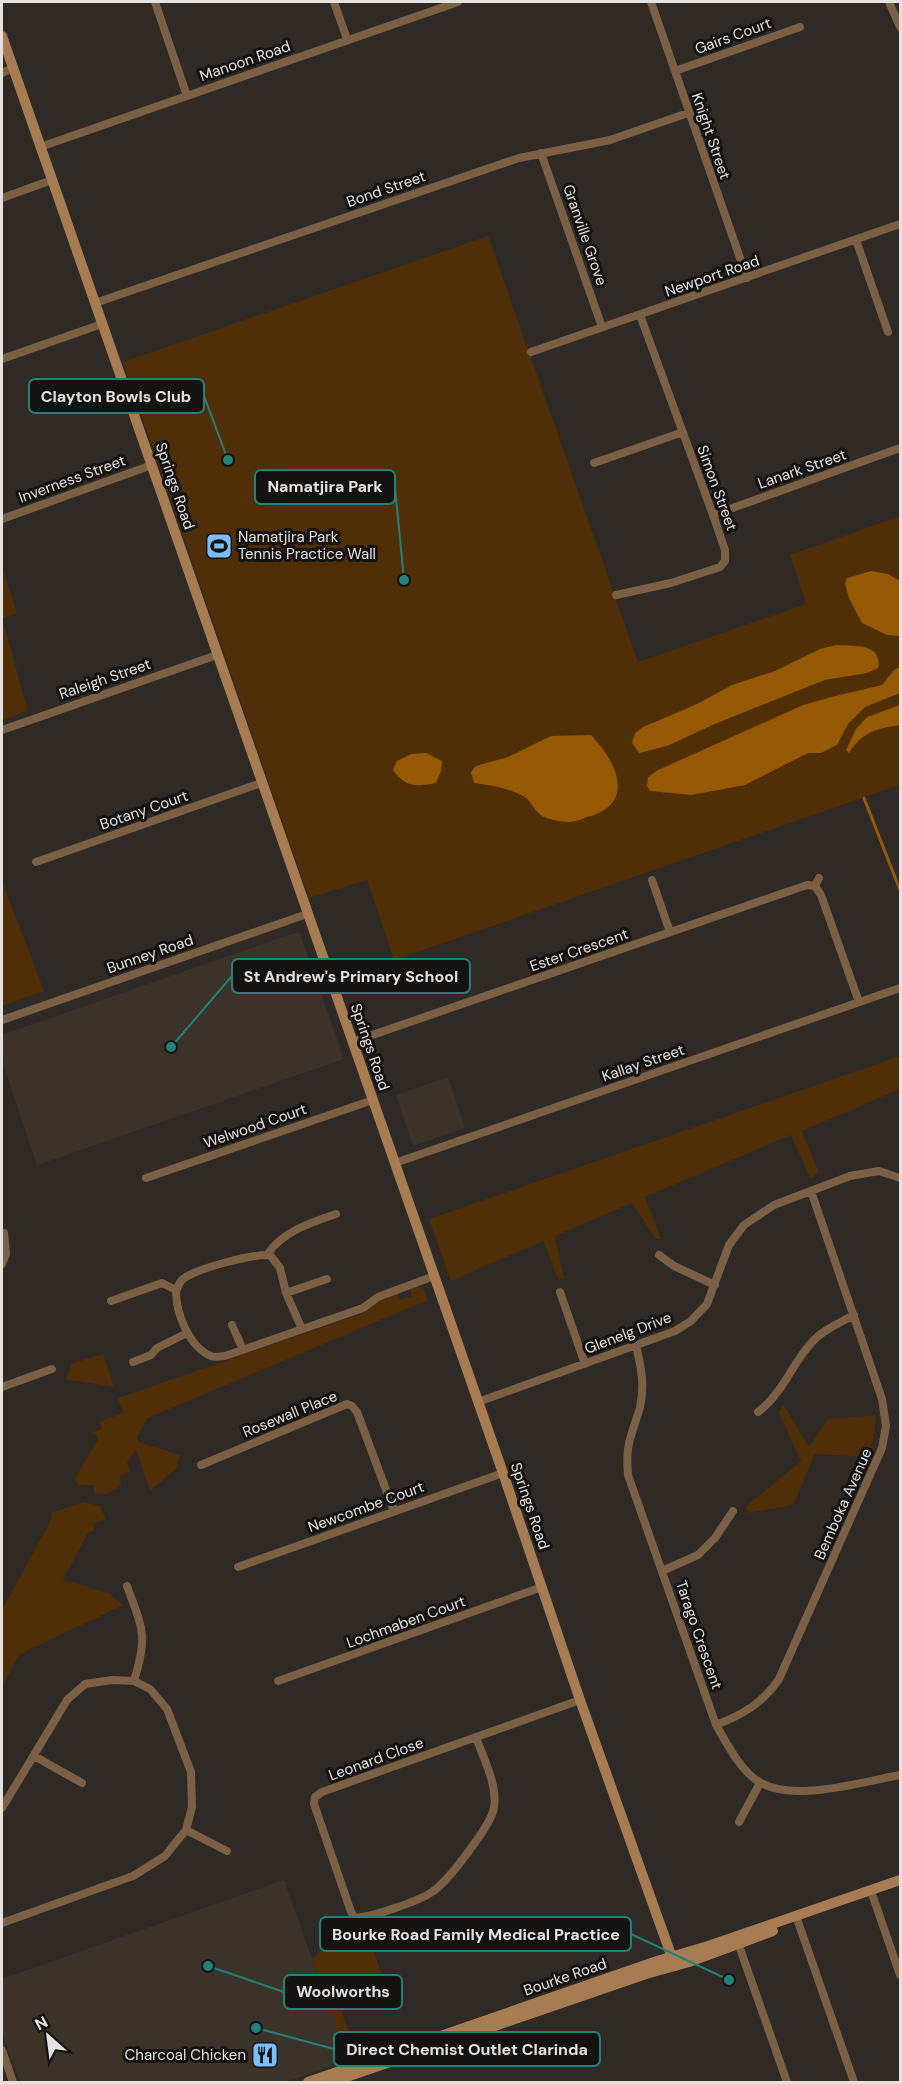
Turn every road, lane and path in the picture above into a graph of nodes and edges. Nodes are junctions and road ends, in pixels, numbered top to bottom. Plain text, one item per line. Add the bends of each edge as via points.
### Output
1 (155, 2) edge
2 (334, 2) edge
3 (458, 2) edge
4 (651, 2) edge
5 (889, 2) edge
6 (800, 27) dead end
7 (900, 27) edge
8 (2, 36) edge
9 (347, 39) junction
10 (13, 69) junction
11 (675, 71) junction
12 (2, 73) edge
13 (187, 96) junction
14 (688, 113) junction
15 (40, 147) junction
16 (542, 153) junction
17 (52, 180) junction
18 (2, 198) edge
19 (900, 224) edge
20 (856, 240) junction
21 (747, 278) junction
22 (95, 303) junction
23 (640, 315) junction
24 (102, 324) junction
25 (602, 327) junction
26 (888, 332) dead end
27 (531, 352) dead end
28 (2, 359) edge
29 (683, 432) junction
30 (900, 448) edge
31 (594, 463) dead end
32 (152, 465) junction
33 (713, 515) junction
34 (2, 519) edge
35 (616, 595) dead end
36 (217, 655) junction
37 (2, 730) edge
38 (261, 783) junction
39 (36, 862) dead end
40 (819, 878) dead end
41 (652, 880) dead end
42 (815, 886) junction
43 (307, 914) junction
44 (670, 932) junction
45 (900, 988) edge
46 (859, 1002) junction
47 (2, 1020) edge
48 (352, 1042) junction
49 (373, 1100) junction
50 (395, 1163) junction
51 (146, 1178) dead end
52 (900, 1178) edge
53 (811, 1191) junction
54 (336, 1214) dead end
55 (4, 1233) dead end
56 (267, 1255) junction
57 (659, 1255) dead end
58 (2, 1264) edge
59 (434, 1276) junction
60 (327, 1279) dead end
61 (715, 1285) junction
62 (176, 1290) junction
63 (560, 1292) dead end
64 (286, 1293) junction
65 (111, 1301) dead end
66 (854, 1315) junction
67 (232, 1325) dead end
68 (302, 1329) junction
69 (187, 1333) junction
70 (636, 1346) junction
71 (243, 1350) junction
72 (133, 1362) dead end
73 (585, 1364) junction
74 (52, 1370) dead end
75 (2, 1387) edge
76 (478, 1402) junction
77 (759, 1412) dead end
78 (201, 1465) dead end
79 (503, 1473) junction
80 (394, 1511) junction
81 (733, 1511) dead end
82 (238, 1567) dead end
83 (662, 1571) junction
84 (127, 1586) dead end
85 (542, 1587) junction
86 (134, 1681) junction
87 (278, 1681) dead end
88 (580, 1700) junction
89 (716, 1725) junction
90 (476, 1737) junction
91 (34, 1756) junction
92 (900, 1775) edge
93 (82, 1783) dead end
94 (760, 1783) junction
95 (2, 1808) edge
96 (739, 1822) dead end
97 (186, 1830) junction
98 (227, 1851) dead end
99 (900, 1880) edge
100 (900, 1886) edge
101 (872, 1893) junction
102 (797, 1919) junction
103 (2, 1923) edge
104 (737, 1941) junction
105 (673, 1961) junction
106 (900, 1975) edge
107 (2, 2050) edge
108 (14, 2082) edge
109 (308, 2082) edge
110 (332, 2082) edge
111 (787, 2082) edge
112 (854, 2082) edge

1 - 13 street
2 - 9 street
3 - 9 street, Manoon Road
4 - 11 street, Knight Street
5 - 7 street
6 - 11 street, Gairs Court
8 - 10 main road, Springs Road
9 - 13 street, Manoon Road
10 - 12 street
10 - 15 main road, Springs Road
11 - 14 street, Knight Street
13 - 15 street, Manoon Road
14 - 16 street, Bond Street via 610,140
14 - 21 street, Knight Street
15 - 17 main road, Springs Road
16 - 22 street, Bond Street
16 - 25 street, Granville Grove
17 - 18 street
17 - 22 main road, Springs Road
19 - 20 street, Newport Road
20 - 21 street, Newport Road
20 - 26 street
21 - 23 street, Newport Road
22 - 24 main road, Springs Road
23 - 25 street, Newport Road
23 - 29 street, Simon Street
24 - 28 street
24 - 32 main road, Springs Road
25 - 27 street, Newport Road
29 - 31 street
29 - 33 street, Simon Street
30 - 33 street, Lanark Street
32 - 34 street, Inverness Street
32 - 36 main road, Springs Road
33 - 35 street, Simon Street via 725,550 725,561 720,567
36 - 37 street, Raleigh Street
36 - 38 main road, Springs Road
38 - 39 street, Botany Court
38 - 43 main road, Springs Road
40 - 42 street
41 - 44 street
42 - 44 street, Ester Crescent via 801,887
42 - 46 street
43 - 47 street, Bunney Road
43 - 48 main road, Springs Road
44 - 48 street, Ester Crescent
45 - 46 street, Kallay Street
46 - 50 street, Kallay Street
48 - 49 main road, Springs Road
49 - 50 main road, Springs Road
49 - 51 street, Welwood Court
50 - 59 main road, Springs Road
52 - 53 street, Glenelg Drive via 879,1171 850,1176
53 - 61 street, Glenelg Drive via 774,1205 744,1225 729,1245
53 - 66 street, Bemboka Avenue
54 - 56 street via 277,1242
55 - 58 street via 6,1254
56 - 62 street via 250,1256 185,1277
56 - 64 street via 280,1268
57 - 61 street
59 - 68 street via 378,1297 363,1308
59 - 76 main road, Springs Road
60 - 64 street
61 - 70 street, Glenelg Drive via 707,1304 691,1321
62 - 65 street via 162,1283
62 - 69 street
63 - 73 street
64 - 68 street
66 - 77 street via 812,1342 778,1394
66 - 89 street, Bemboka Avenue via 882,1399 886,1426 882,1448 779,1679 757,1704
67 - 71 street
68 - 71 street
69 - 71 street via 213,1357
69 - 72 street
70 - 73 street, Glenelg Drive
70 - 83 street, Tarago Crescent via 643,1374 640,1405 627,1454 628,1475
73 - 76 street, Glenelg Drive
74 - 75 street
76 - 79 main road, Springs Road
78 - 80 street, Rosewall Place via 347,1404 357,1412
79 - 80 street, Newcombe Court
79 - 85 main road, Springs Road
80 - 82 street, Newcombe Court
81 - 83 street via 698,1555
83 - 89 street, Tarago Crescent
84 - 86 street via 144,1634
85 - 87 street, Lochmaben Court
85 - 88 main road, Springs Road
86 - 91 street via 85,1684 66,1700
86 - 97 street via 150,1689 167,1709 191,1772 192,1807
88 - 90 street, Leonard Close
88 - 105 main road, Springs Road
89 - 94 street, Tarago Crescent via 741,1765
90 - 90 street, Leonard Close via 315,1797 314,1804 354,1918 430,1894 443,1884 489,1823 494,1795
91 - 93 street
91 - 95 street
92 - 94 street, Tarago Crescent via 814,1791 789,1791
94 - 96 street
97 - 98 street
97 - 103 street via 165,1856 133,1876
99 - 101 main road, Bourke Road
100 - 101 main road, Bourke Road
101 - 102 main road, Bourke Road
101 - 106 street
102 - 104 main road, Bourke Road
102 - 112 street
104 - 105 main road, Bourke Road
104 - 111 street
105 - 109 main road, Bourke Road
105 - 110 main road, Bourke Road
107 - 108 street

